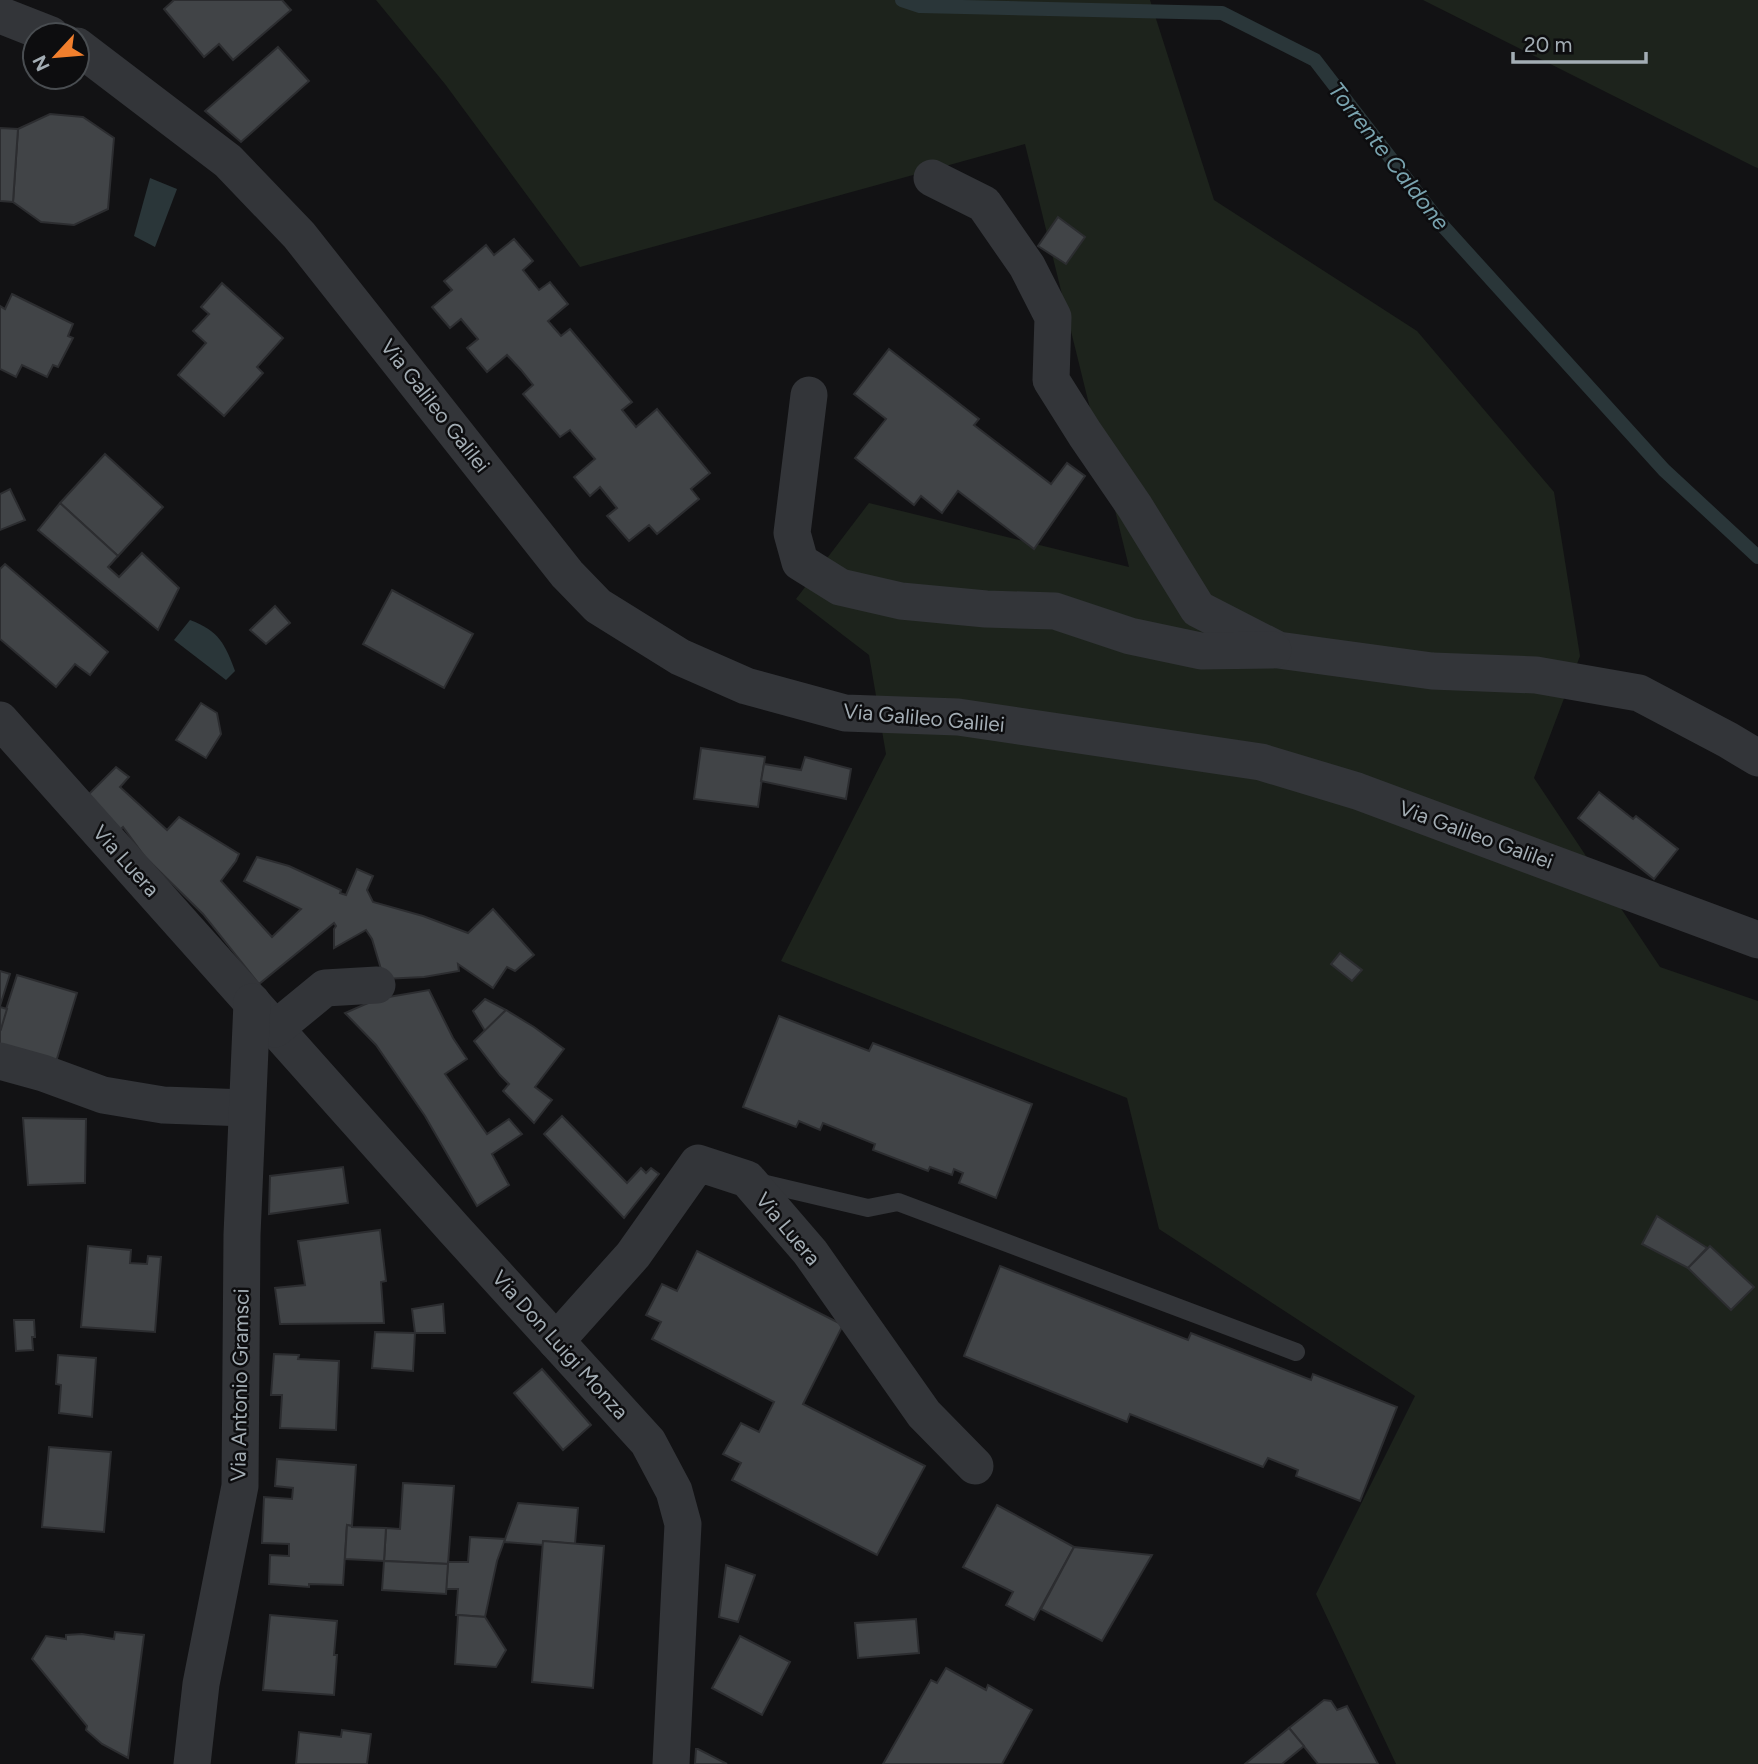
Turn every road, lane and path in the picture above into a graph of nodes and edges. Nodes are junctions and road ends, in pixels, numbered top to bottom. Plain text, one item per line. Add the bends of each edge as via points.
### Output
1 (0, 15) edge
2 (21, 23) edge
3 (91, 57) edge
4 (932, 178) dead end
5 (809, 395) dead end
6 (1278, 650) junction
7 (0, 720) edge
8 (1758, 758) edge
9 (1758, 940) edge
10 (377, 985) dead end
11 (264, 1016) junction
12 (0, 1061) edge
13 (247, 1108) junction
14 (747, 1179) junction
15 (556, 1341) junction
16 (1296, 1352) dead end
17 (975, 1466) dead end
18 (192, 1764) edge
19 (671, 1764) edge

1 - 2 street
3 - 9 street, Via Galileo Galilei via 234,167 299,235 567,574 598,606 680,657 746,686 845,713 958,717 1261,762 1357,791
4 - 6 street via 984,204 1027,266 1053,317 1051,380 1198,609
5 - 6 street via 792,533 800,562 840,587 901,601 1055,611 1130,636 1201,650
6 - 8 street via 1433,671 1536,675 1639,693
7 - 11 street, Via Luera
10 - 11 street via 325,988
11 - 13 street, Via Antonio Gramsci
11 - 15 street, Via Don Luigi Monza
12 - 13 street via 103,1095 163,1105
13 - 18 street, Via Antonio Gramsci via 240,1486 201,1684
14 - 15 street, Via Luera via 698,1163 633,1255
14 - 16 lane via 868,1208 898,1202
14 - 17 street, Via Luera via 810,1252 924,1414
15 - 19 street, Via Don Luigi Monza via 648,1442 674,1491 682,1524

